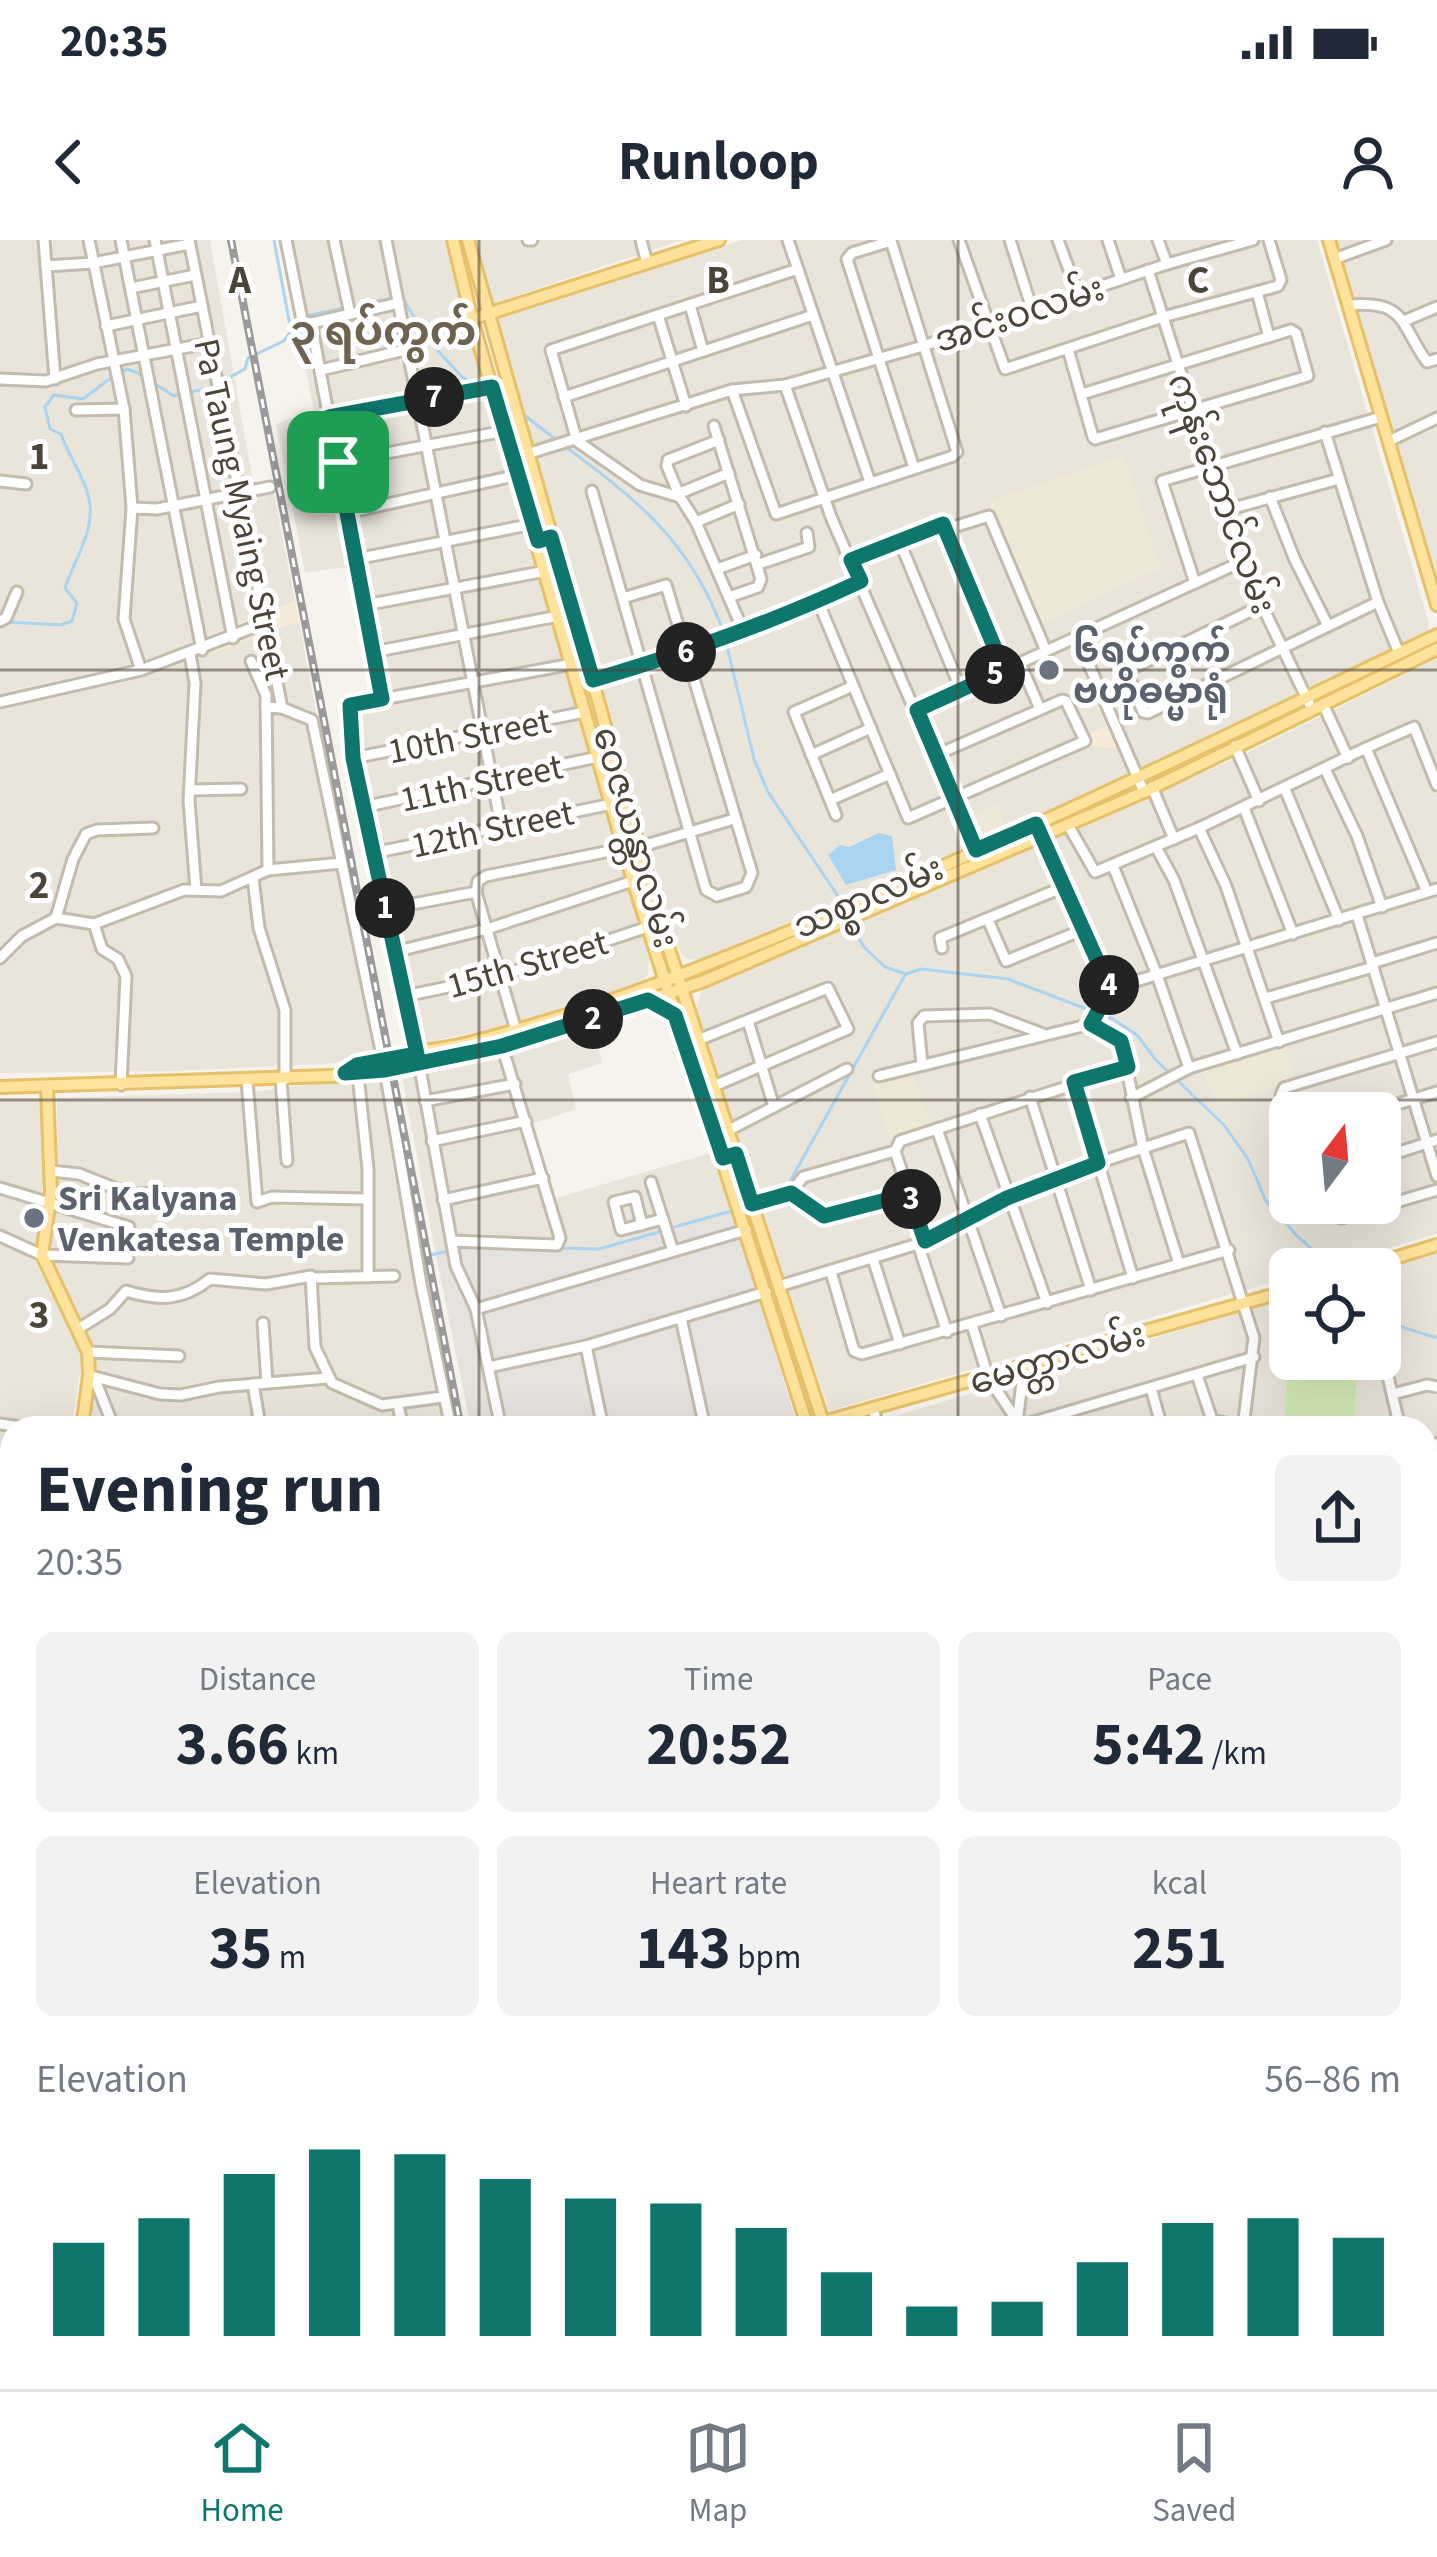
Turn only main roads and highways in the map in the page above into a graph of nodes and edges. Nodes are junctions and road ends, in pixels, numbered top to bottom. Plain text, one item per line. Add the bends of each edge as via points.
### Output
1 (453, 240) edge
2 (468, 240) edge
3 (719, 240) edge
4 (1329, 240) edge
5 (487, 314) junction
6 (472, 319) junction
7 (551, 537) junction
8 (538, 541) junction
9 (1437, 605) edge
10 (1437, 635) edge
11 (1437, 650) edge
12 (1314, 704) junction
13 (607, 731) junction
14 (591, 735) junction
15 (1145, 786) junction
16 (1039, 830) junction
17 (978, 856) junction
18 (654, 933) junction
19 (702, 965) junction
20 (672, 978) junction
21 (704, 981) junction
22 (676, 992) junction
23 (646, 994) junction
24 (687, 1026) junction
25 (518, 1035) junction
26 (418, 1059) junction
27 (46, 1087) junction
28 (0, 1088) edge
29 (730, 1156) junction
30 (1437, 1245) edge
31 (1401, 1256) edge
32 (1269, 1296) edge
33 (84, 1416) edge
34 (805, 1416) edge
35 (821, 1416) edge
36 (852, 1416) edge

1 - 6 main road, ဝေဇယန္တာလမ်း
2 - 5 main road, ဝေဇယန္တာလမ်း
3 - 5 main road
4 - 9 main road
5 - 6 main road
5 - 7 main road, ဝေဇယန္တာလမ်း
6 - 8 main road, ဝေဇယန္တာလမ်း
7 - 8 main road
7 - 13 main road, ဝေဇယန္တာလမ်း
8 - 14 main road, ဝေဇယန္တာလမ်း
10 - 12 main road, သစ္စာလမ်း
11 - 12 main road, သစ္စာလမ်း
12 - 15 main road, သစ္စာလမ်း
12 - 15 main road, သစ္စာလမ်း
13 - 14 main road
13 - 18 main road, ဝေဇယန္တာလမ်း
14 - 18 main road, ဝေဇယန္တာလမ်း
15 - 16 main road, သစ္စာလမ်း
15 - 16 main road, သစ္စာလမ်း via 1068,825
16 - 17 main road, သစ္စာလမ်း
17 - 19 main road, သစ္စာလမ်း
17 - 21 main road, သစ္စာလမ်း
18 - 19 main road via 683,962
18 - 20 main road, ဝေဇယန္တာလမ်း
18 - 23 main road
19 - 20 main road, သစ္စာလမ်း
20 - 22 main road, ဝေဇယန္တာလမ်း
20 - 23 main road, သစ္စာလမ်း
21 - 22 main road, သစ္စာလမ်း
21 - 24 main road via 692,994
22 - 23 main road, သစ္စာလမ်း
22 - 24 main road, ဝေဇယန္တာလမ်း
23 - 24 main road
23 - 25 main road, သစ္စာလမ်း
24 - 29 main road, ဝေဇယန္တာလမ်း
24 - 29 main road, ဝေဇယန္တာလမ်း via 729,1130
25 - 26 main road, သစ္စာလမ်း
25 - 26 main road, သစ္စာလမ်း via 502,1046
26 - 27 main road, သစ္စာလမ်း via 357,1065 351,1074
27 - 28 main road, သစ္စာလမ်း
27 - 33 main road via 52,1171 41,1255 88,1352
29 - 34 main road, ဝေဇယန္တာလမ်း
29 - 35 main road, ဝေဇယန္တာလမ်း
30 - 31 main road
32 - 36 main road, မေတ္တာလမ်း

